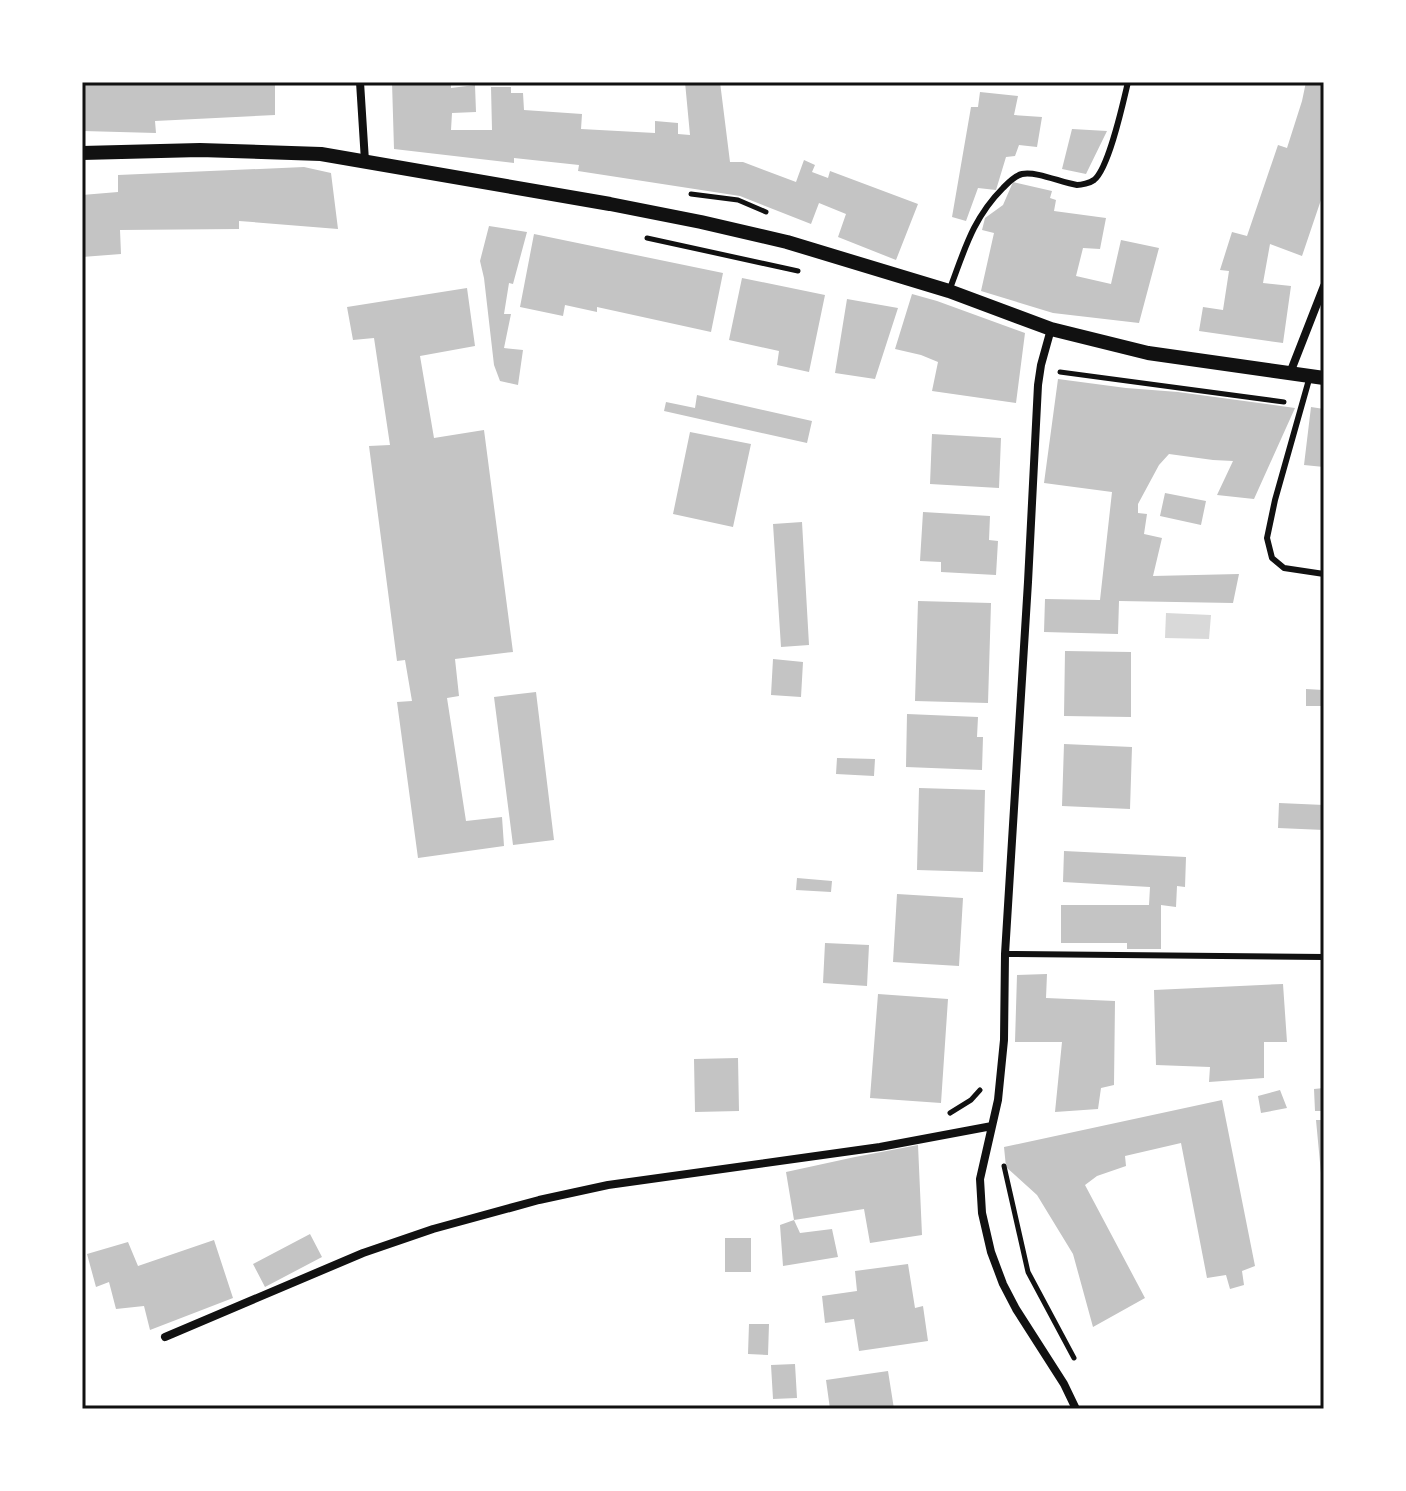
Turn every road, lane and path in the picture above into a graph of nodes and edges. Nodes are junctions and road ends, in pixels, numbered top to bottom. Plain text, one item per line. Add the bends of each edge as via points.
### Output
1 (360, 82) edge
2 (1128, 82) edge
3 (82, 153) edge
4 (365, 161) junction
5 (647, 237) dead end
6 (808, 273) dead end
7 (1324, 286) edge
8 (949, 291) junction
9 (1051, 329) junction
10 (1056, 371) dead end
11 (1290, 373) junction
12 (1317, 377) edge
13 (1302, 404) junction
14 (1324, 574) edge
15 (1005, 954) junction
16 (1324, 957) edge
17 (992, 1126) junction
18 (165, 1337) dead end
19 (1076, 1409) edge

1 - 4 street
2 - 8 lane via 1103,168 1094,180 1080,186 1023,174 1011,180 971,232
3 - 4 street via 239,150
4 - 8 street via 701,222
5 - 6 path
7 - 11 street
8 - 9 street
9 - 11 street via 1148,353
9 - 15 street via 1038,385
10 - 13 path
11 - 12 street
12 - 13 lane
13 - 14 lane via 1267,538 1272,558 1284,568
15 - 16 lane
15 - 17 street via 1004,1040
17 - 18 street via 539,1200 363,1253
17 - 19 street via 980,1179 991,1252 1016,1309

